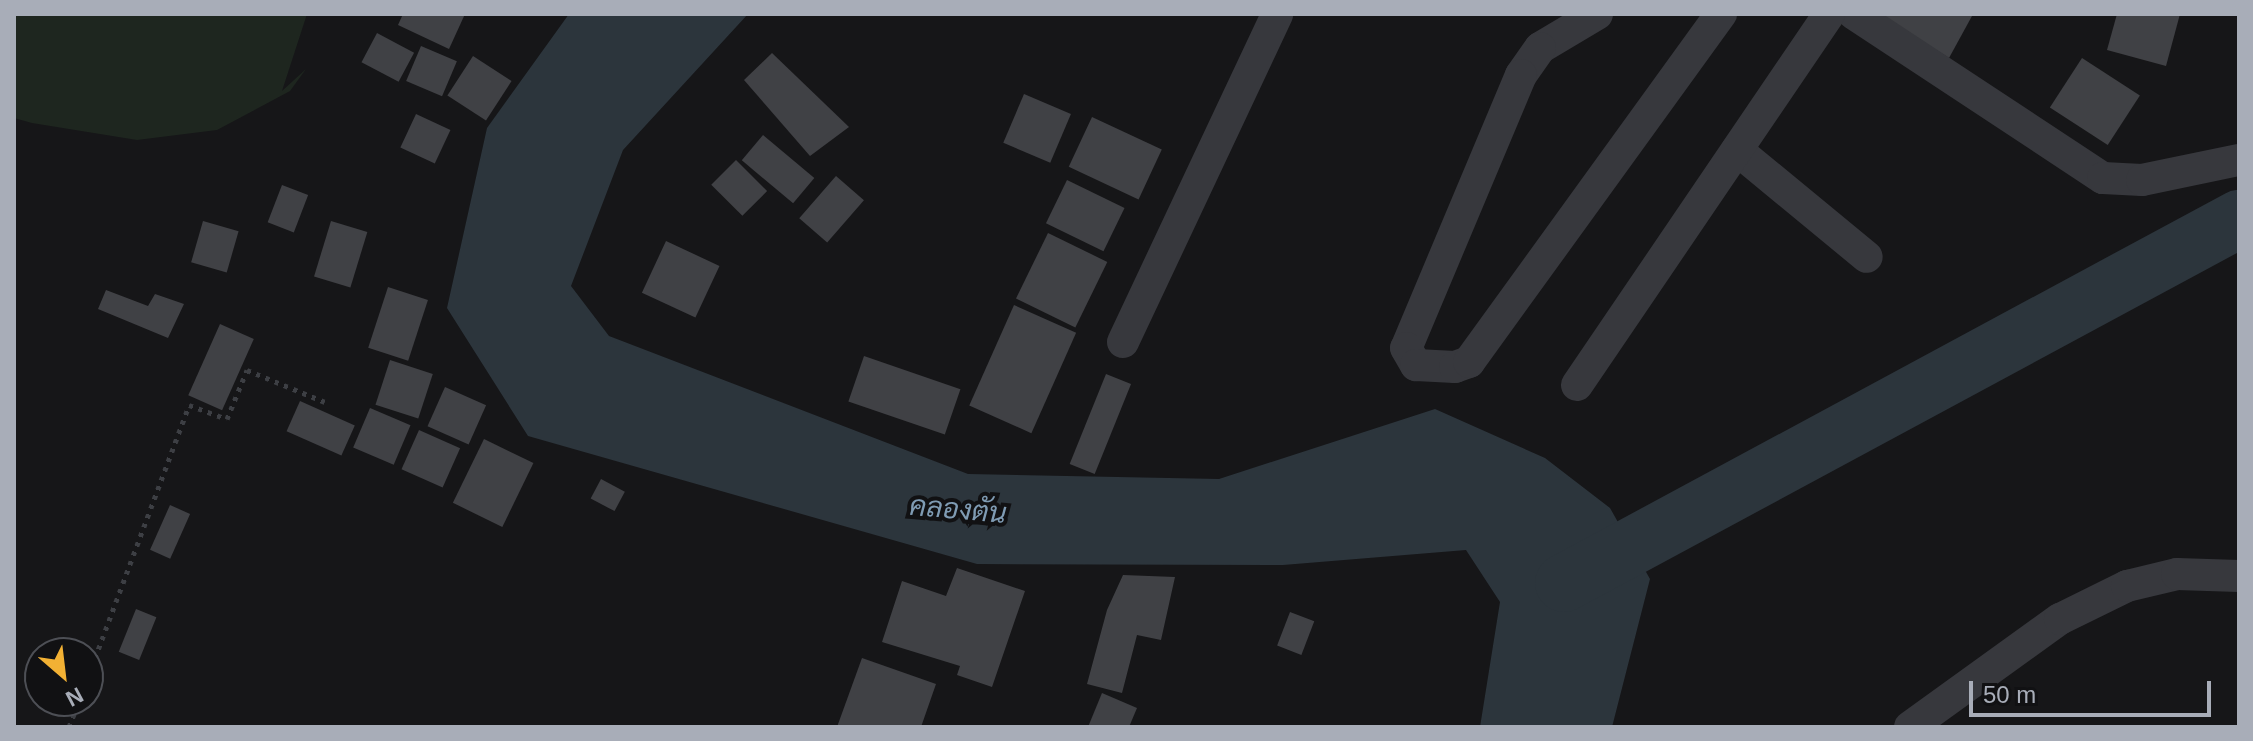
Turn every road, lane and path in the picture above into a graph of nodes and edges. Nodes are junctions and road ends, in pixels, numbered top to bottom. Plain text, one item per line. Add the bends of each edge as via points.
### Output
1 (1277, 14) edge
2 (1597, 14) edge
3 (1721, 14) edge
4 (1829, 14) edge
5 (1854, 14) edge
6 (1737, 150) junction
7 (2239, 160) edge
8 (1867, 257) dead end
9 (1123, 342) dead end
10 (1577, 385) dead end
11 (325, 402) dead end
12 (2239, 576) edge
13 (103, 637) edge
14 (1943, 717) edge
15 (1910, 727) edge

1 - 9 street
2 - 3 street via 1540,48 1521,75 1406,348 1416,365 1455,367 1469,362
4 - 6 street
5 - 7 street via 2103,178 2142,180
6 - 8 street
6 - 10 street
11 - 13 path via 247,370 227,419 189,405
12 - 14 street via 2177,574 2127,586 2060,619
14 - 15 street

